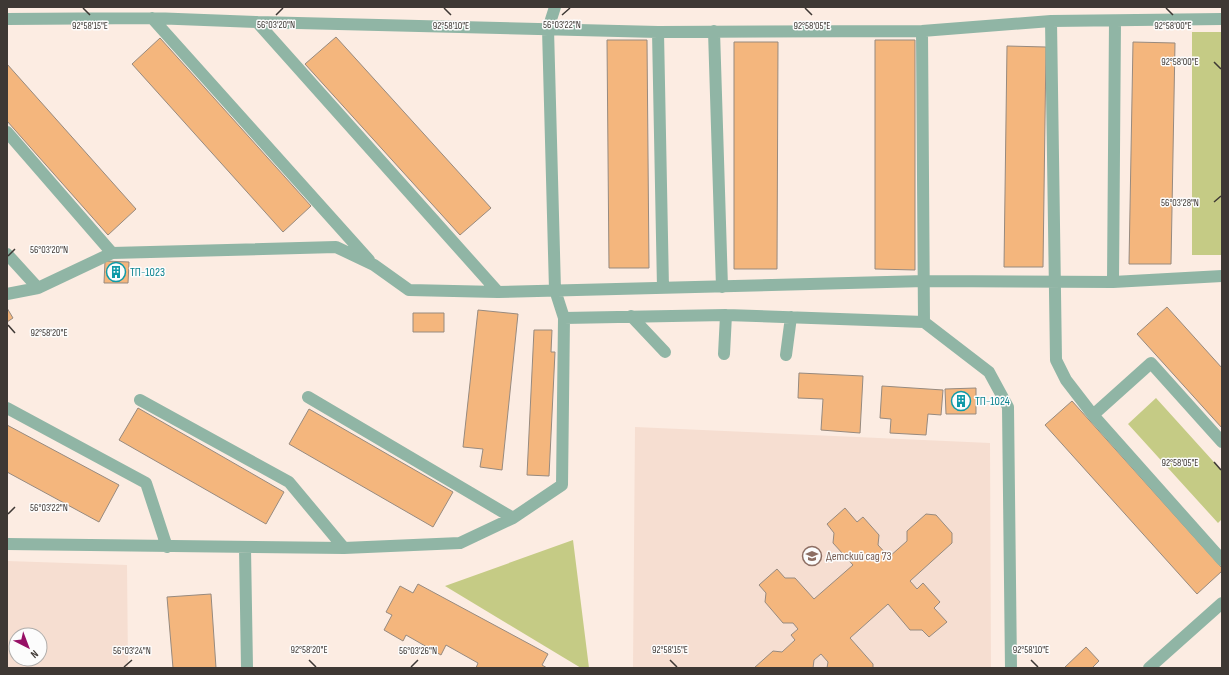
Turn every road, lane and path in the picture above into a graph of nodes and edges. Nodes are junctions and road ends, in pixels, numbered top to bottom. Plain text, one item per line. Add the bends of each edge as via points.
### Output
1 (555, 7) edge
2 (152, 18) junction
3 (7, 19) edge
4 (1222, 19) edge
5 (1051, 20) junction
6 (1115, 21) junction
7 (257, 22) junction
8 (548, 29) junction
9 (714, 31) junction
10 (922, 31) junction
11 (658, 32) junction
12 (7, 132) edge
13 (112, 253) junction
14 (7, 254) edge
15 (374, 265) junction
16 (1222, 276) edge
17 (925, 281) junction
18 (1113, 282) junction
19 (1054, 283) junction
20 (722, 287) junction
21 (38, 288) junction
22 (663, 288) junction
23 (555, 290) junction
24 (498, 292) junction
25 (7, 294) edge
26 (726, 315) junction
27 (631, 316) junction
28 (791, 317) junction
29 (564, 318) junction
30 (924, 322) junction
31 (665, 352) dead end
32 (724, 354) dead end
33 (786, 356) dead end
34 (308, 397) dead end
35 (140, 400) dead end
36 (7, 408) edge
37 (1092, 414) junction
38 (1222, 442) edge
39 (514, 518) junction
40 (7, 544) edge
41 (166, 547) junction
42 (245, 548) junction
43 (344, 548) junction
44 (1222, 560) edge
45 (1222, 603) edge
46 (247, 668) edge
47 (1011, 668) edge
48 (1149, 668) edge

1 - 8 lane
2 - 3 lane
2 - 7 lane
2 - 15 lane
4 - 6 lane
5 - 6 lane
5 - 10 lane
5 - 19 lane
6 - 18 lane
7 - 8 lane
7 - 24 lane
8 - 11 lane
8 - 23 lane
9 - 10 lane
9 - 11 lane
9 - 20 lane
10 - 17 lane
11 - 22 lane
12 - 13 lane
13 - 15 lane via 336,247
13 - 21 lane
14 - 21 lane
15 - 24 lane via 409,290
16 - 18 lane
17 - 19 lane
17 - 20 lane
17 - 30 lane
18 - 19 lane
19 - 37 lane via 1056,360 1066,380
20 - 22 lane
21 - 25 lane
22 - 23 lane
23 - 24 lane
23 - 29 lane
26 - 27 lane
26 - 28 lane
26 - 32 lane
27 - 29 lane
27 - 31 lane
28 - 30 lane
28 - 33 lane
29 - 39 lane via 562,485
30 - 47 lane via 989,372 1008,407
34 - 39 lane
35 - 43 lane via 289,482
36 - 41 lane via 146,483
37 - 38 lane via 1151,363
37 - 44 lane
39 - 43 lane via 460,543
40 - 41 lane
41 - 42 lane
42 - 43 lane
42 - 46 lane
45 - 48 lane

